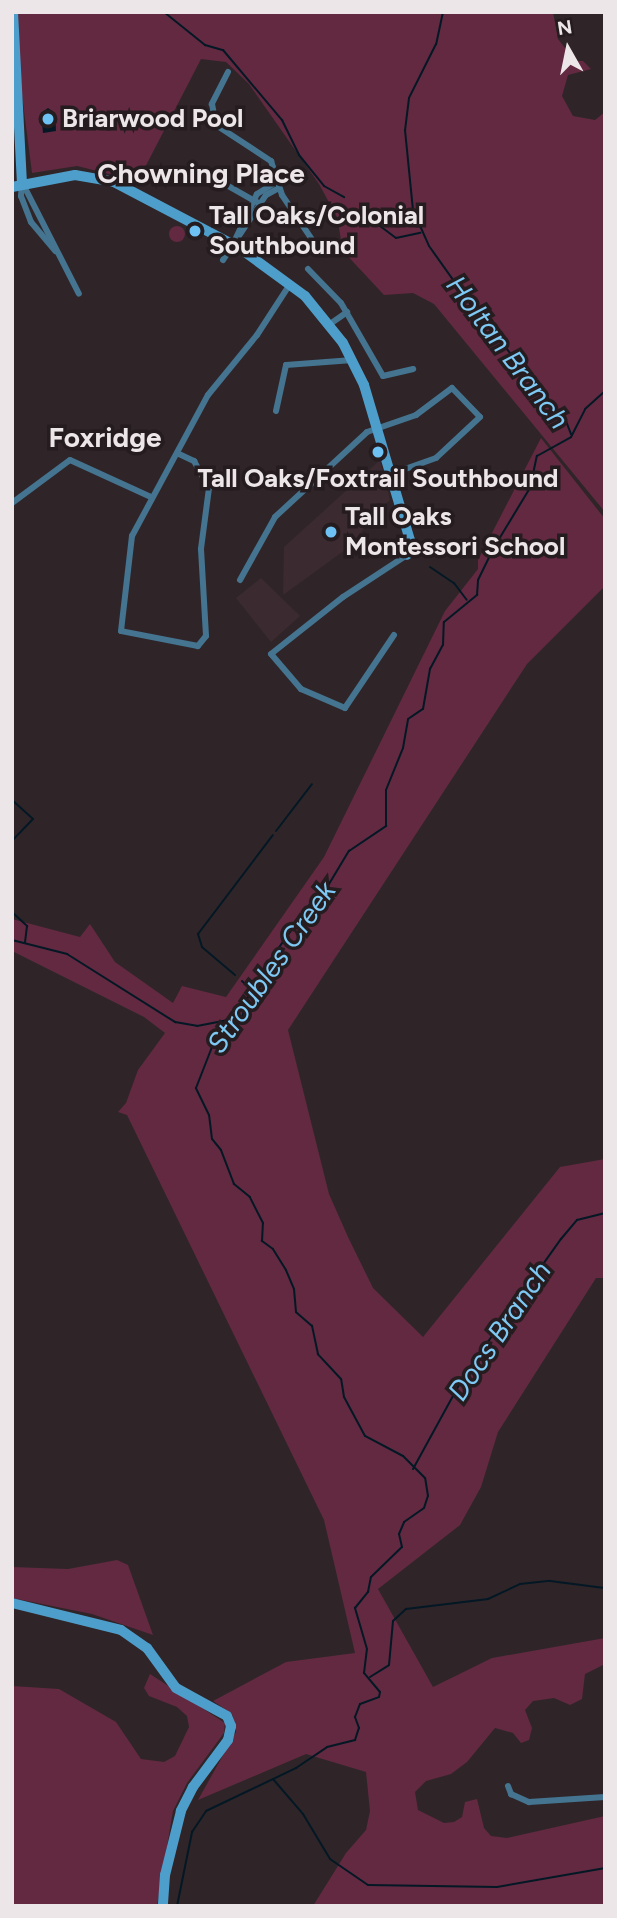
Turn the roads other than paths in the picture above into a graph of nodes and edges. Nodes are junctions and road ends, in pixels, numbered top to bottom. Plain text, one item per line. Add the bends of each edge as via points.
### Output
1 (13, 12) edge
2 (228, 72) dead end
3 (165, 176) dead end
4 (279, 184) junction
5 (17, 185) edge
6 (254, 200) junction
7 (260, 204) junction
8 (313, 241) dead end
9 (233, 244) junction
10 (223, 260) dead end
11 (308, 269) dead end
12 (290, 283) junction
13 (79, 294) dead end
14 (346, 313) junction
15 (330, 324) junction
16 (353, 360) junction
17 (413, 369) dead end
18 (276, 411) dead end
19 (378, 427) junction
20 (179, 454) junction
21 (391, 474) junction
22 (151, 496) junction
23 (12, 503) edge
24 (407, 555) joint
25 (240, 580) dead end
26 (394, 635) dead end
27 (12, 1603) edge
28 (508, 1786) dead end
29 (605, 1797) edge
30 (163, 1906) edge

1 - 5 street
2 - 4 street via 212,104 216,125 227,136 266,156
3 - 6 street via 200,170
4 - 6 street via 264,186
4 - 7 street
4 - 8 street
5 - 9 street via 75,175 102,178 138,192
5 - 13 street
6 - 7 street
6 - 9 street
7 - 9 street via 240,240
9 - 10 street
9 - 12 street
11 - 14 street
12 - 15 street
12 - 20 street via 257,335 208,395
14 - 15 street
14 - 17 street via 383,376
15 - 16 street
16 - 18 street via 286,365
16 - 19 street
19 - 21 street
19 - 21 street via 416,415 452,388 480,417 436,458
19 - 25 street via 275,517
20 - 22 street
20 - 22 street via 194,461 209,488 201,549 206,636 198,646 121,631 132,536
21 - 24 street via 410,540
22 - 23 street via 70,460
24 - 26 street via 343,597 271,654 301,689 345,708
27 - 30 street via 121,1630 146,1648 176,1688 227,1716 231,1726 228,1740 181,1811 165,1875
28 - 29 street via 511,1794 529,1802

